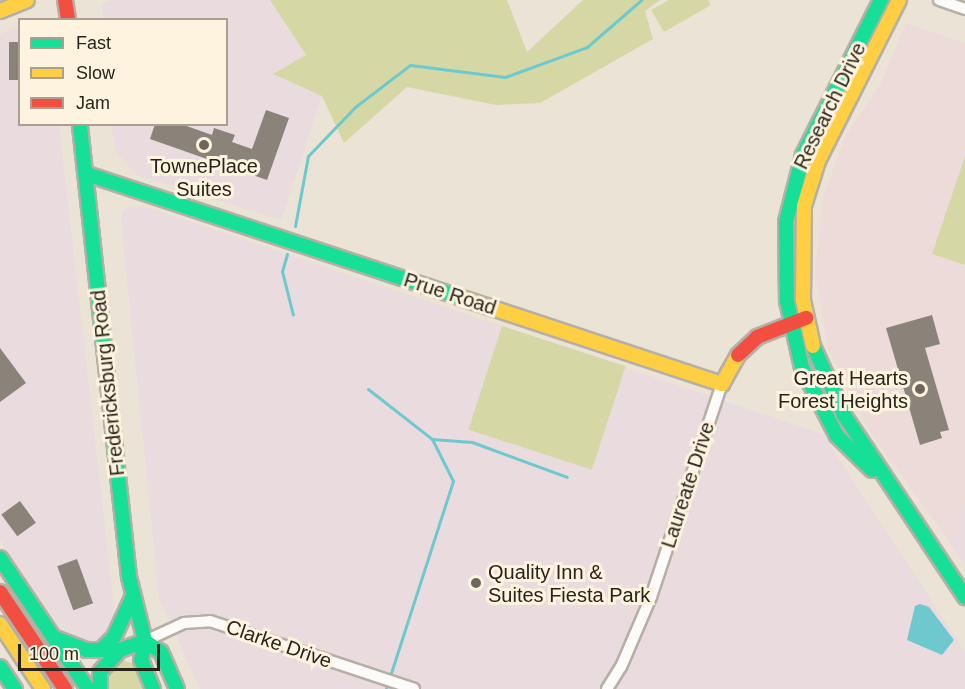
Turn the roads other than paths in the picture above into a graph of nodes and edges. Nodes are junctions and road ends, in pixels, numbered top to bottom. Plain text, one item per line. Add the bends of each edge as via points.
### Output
1 (9, 0) edge
2 (27, 0) edge
3 (65, 0) edge
4 (881, 0) edge
5 (889, 0) edge
6 (899, 0) edge
7 (939, 0) edge
8 (965, 9) edge
9 (0, 11) edge
10 (68, 18) edge
11 (853, 58) junction
12 (864, 72) junction
13 (80, 126) edge
14 (811, 138) junction
15 (87, 174) junction
16 (804, 206) junction
17 (806, 318) junction
18 (790, 322) junction
19 (722, 384) junction
20 (883, 479) junction
21 (0, 558) edge
22 (0, 592) edge
23 (965, 597) edge
24 (132, 598) junction
25 (0, 624) edge
26 (55, 638) junction
27 (145, 641) junction
28 (104, 647) junction
29 (120, 650) junction
30 (0, 667) edge
31 (611, 688) edge
32 (15, 689) edge
33 (44, 689) edge
34 (65, 689) edge
35 (88, 689) edge
36 (100, 689) edge
37 (153, 689) edge
38 (177, 689) edge
39 (414, 689) edge

1 - 9 main road
2 - 9 main road
3 - 10 main road
4 - 11 main road, Research Drive
5 - 11 main road via 864,51
6 - 12 main road, Research Drive
7 - 8 street
11 - 14 main road, Research Drive
12 - 14 main road via 853,75
12 - 16 main road, Research Drive via 818,161
13 - 15 main road, Fredericksburg Road
14 - 16 main road via 801,191
14 - 18 main road, Research Drive via 791,193 786,222
15 - 19 main road, Prue Road
15 - 24 main road, Fredericksburg Road
16 - 17 main road, Research Drive via 801,265
17 - 18 main road
17 - 20 main road via 832,392
18 - 19 main road via 746,346
18 - 20 main road via 802,368 837,436
19 - 31 street, Laureate Drive via 651,597
20 - 23 main road
21 - 26 main road
22 - 34 main road
24 - 27 main road, Fredericksburg Road
24 - 28 main road via 120,627
25 - 33 main road
26 - 28 main road via 86,650
26 - 35 main road
27 - 29 main road
27 - 37 main road, Fredericksburg Road via 141,660
27 - 38 main road, Fredericksburg Road via 161,652
27 - 39 street, Clarke Drive via 184,623 210,621
28 - 29 main road
29 - 36 main road via 100,672
30 - 32 main road

